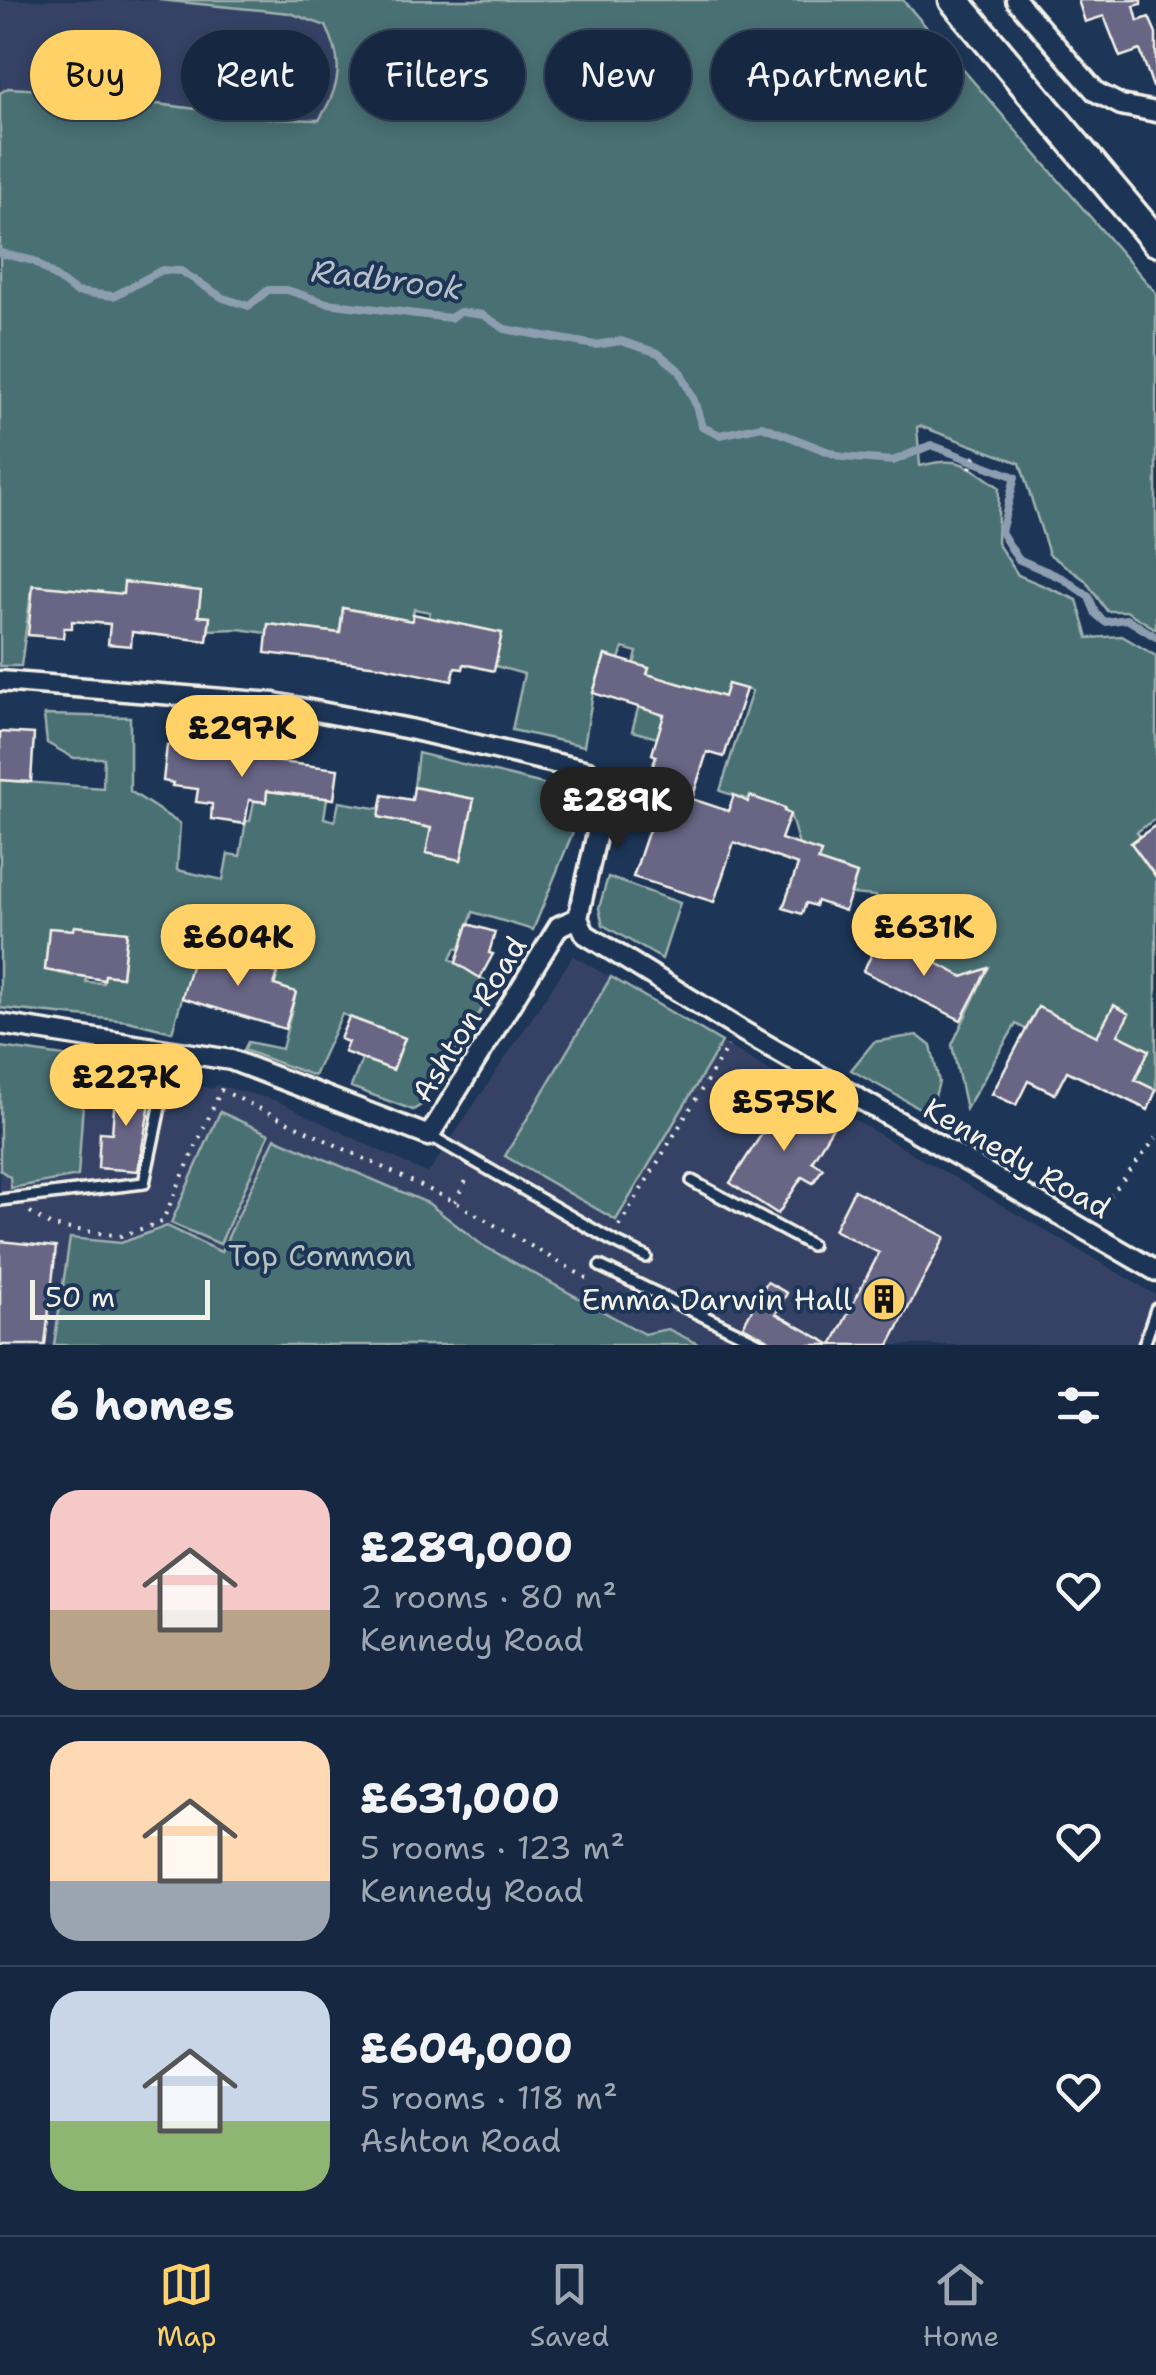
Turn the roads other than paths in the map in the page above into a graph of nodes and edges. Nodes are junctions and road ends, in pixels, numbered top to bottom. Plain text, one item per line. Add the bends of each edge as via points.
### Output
1 (954, 0) edge
2 (1016, 0) edge
3 (1156, 112) edge
4 (1156, 241) edge
5 (0, 681) edge
6 (578, 918) junction
7 (0, 1024) edge
8 (172, 1050) junction
9 (430, 1136) junction
10 (692, 1181) dead end
11 (0, 1200) edge
12 (810, 1245) dead end
13 (646, 1257) dead end
14 (600, 1266) dead end
15 (1156, 1270) edge
16 (1156, 1309) edge
17 (763, 1345) edge
18 (1144, 1345) edge

1 - 4 main road
2 - 3 street via 1096,92
5 - 6 street via 274,703 588,770 602,788 603,806
6 - 9 street, Ashton Road via 558,926
6 - 15 street, Kennedy Road via 584,934 739,1029
7 - 8 street, Ashton Road
8 - 9 street, Ashton Road via 231,1060
8 - 11 lane via 144,1183
9 - 13 lane
10 - 12 lane
14 - 17 lane
16 - 18 lane

